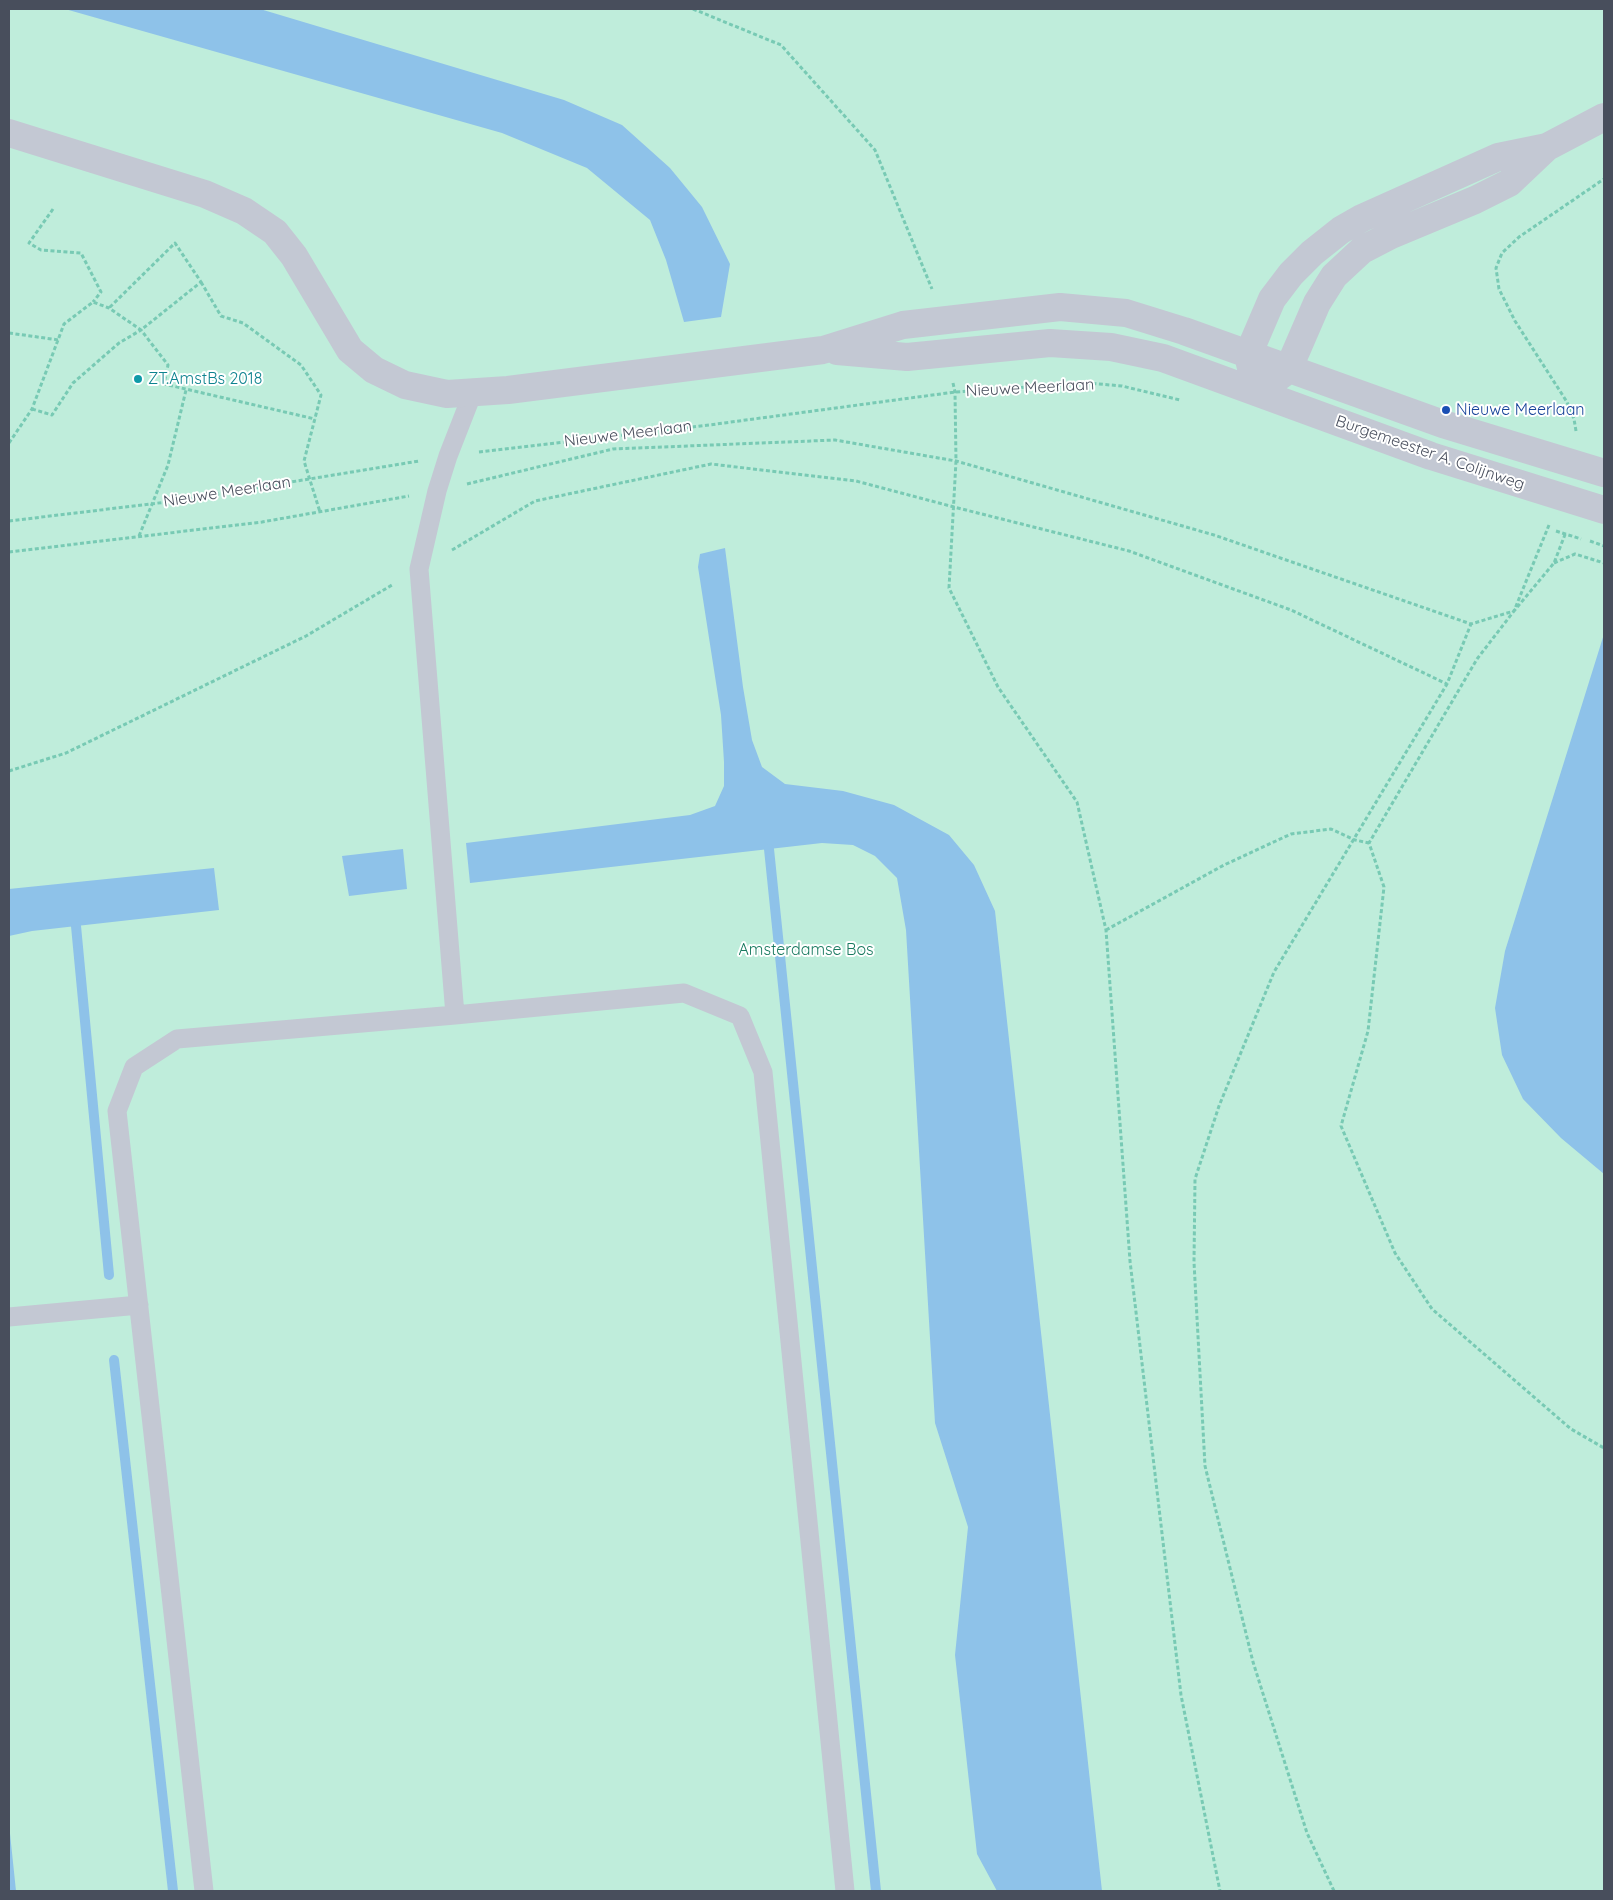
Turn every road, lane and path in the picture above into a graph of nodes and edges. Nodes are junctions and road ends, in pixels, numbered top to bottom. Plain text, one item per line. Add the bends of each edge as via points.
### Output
1 (693, 9) edge
2 (1604, 117) edge
3 (9, 133) edge
4 (1547, 147) junction
5 (1604, 179) edge
6 (53, 209) dead end
7 (201, 282) junction
8 (94, 302) junction
9 (109, 308) junction
10 (943, 319) junction
11 (141, 330) junction
12 (9, 333) edge
13 (58, 340) junction
14 (823, 350) junction
15 (947, 353) junction
16 (1248, 355) junction
17 (1288, 370) junction
18 (186, 390) junction
19 (473, 392) junction
20 (955, 392) junction
21 (1257, 393) junction
22 (1183, 401) dead end
23 (32, 409) junction
24 (315, 419) junction
25 (9, 443) edge
26 (448, 456) junction
27 (956, 461) junction
28 (1569, 462) junction
29 (1604, 473) edge
30 (311, 478) junction
31 (437, 491) junction
32 (1558, 496) junction
33 (152, 503) junction
34 (954, 507) junction
35 (1601, 509) edge
36 (320, 512) junction
37 (9, 521) edge
38 (139, 536) junction
39 (1586, 540) dead end
40 (1604, 546) edge
41 (9, 552) edge
42 (1604, 563) edge
43 (419, 569) junction
44 (1514, 611) junction
45 (1471, 624) junction
46 (1447, 684) junction
47 (9, 771) edge
48 (1355, 840) junction
49 (1369, 843) junction
50 (1106, 930) junction
51 (455, 1016) junction
52 (139, 1305) junction
53 (9, 1318) edge
54 (1604, 1448) edge
55 (204, 1891) edge
56 (846, 1891) edge
57 (1220, 1891) edge
58 (1334, 1891) edge

1 - 10 path via 781,45 875,150
2 - 4 street
3 - 19 street via 204,194 244,211 275,232 294,256 350,350 374,370 405,385 448,394
4 - 16 street via 1498,158 1362,218 1342,230 1298,267 1272,299
4 - 17 street via 1509,183 1362,250 1334,276 1317,303
5 - 28 path via 1519,237 1502,253 1496,268 1499,289 1515,321 1574,419 1578,438
6 - 8 path via 29,243 41,250 81,253 101,292
7 - 9 path via 175,243
7 - 11 path
7 - 24 path via 221,316 243,323 301,365 321,395
8 - 9 path
8 - 13 path via 64,324
9 - 11 path
10 - 14 street via 903,324
10 - 16 street via 1060,307 1126,313
11 - 18 path via 168,365 164,384
11 - 23 path via 119,343 73,383 52,414
12 - 13 path
13 - 23 path
14 - 15 street via 907,357
14 - 19 street
15 - 20 path
15 - 21 street via 1050,343 1111,347 1163,358
16 - 17 street
16 - 21 street
17 - 21 street
17 - 28 street, Burgemeester A. Colijnweg via 1443,424
18 - 24 path
18 - 33 path via 168,465
19 - 26 lane
20 - 22 path, Nieuwe Meerlaan via 1088,383 1122,386
20 - 26 path, Nieuwe Meerlaan
20 - 27 path
21 - 32 street, Burgemeester A. Colijnweg via 1431,456
23 - 25 path
24 - 30 path via 304,461
26 - 30 path, Nieuwe Meerlaan
26 - 31 lane
27 - 31 path via 836,440 614,449
27 - 34 path
27 - 45 path via 1214,535
28 - 29 street, Burgemeester A. Colijnweg
30 - 33 path, Nieuwe Meerlaan
30 - 36 path
31 - 36 path
31 - 43 lane
32 - 35 street, Burgemeester A. Colijnweg
32 - 44 path
33 - 37 path, Nieuwe Meerlaan
33 - 38 path
34 - 43 path via 856,481 711,464 535,501
34 - 46 path via 1129,551 1290,610
34 - 50 path via 949,588 998,687 1077,802
36 - 38 path
38 - 41 path
39 - 40 path
42 - 44 path via 1575,554 1554,563
43 - 47 path via 306,636 66,753
43 - 51 lane
44 - 45 path
44 - 49 path via 1477,659
45 - 46 path
46 - 48 path
48 - 49 path
48 - 50 path via 1331,829 1291,834 1224,865
48 - 58 path via 1274,972 1219,1106 1195,1179 1194,1262 1206,1466 1253,1662 1307,1833
49 - 54 path via 1384,887 1368,1031 1340,1126 1395,1254 1432,1309 1571,1429
50 - 57 path via 1130,1261 1169,1596 1181,1695
51 - 52 lane via 177,1039 134,1067 117,1112
51 - 56 lane via 684,993 740,1016 763,1072
52 - 53 lane
52 - 55 lane

